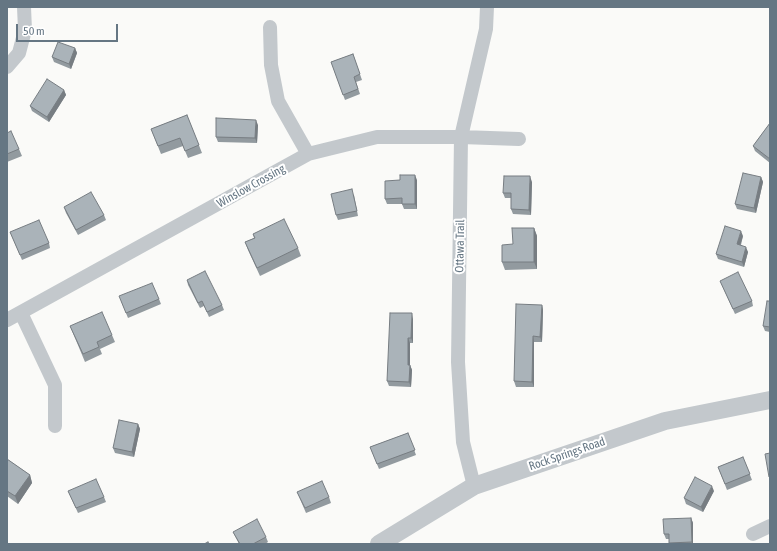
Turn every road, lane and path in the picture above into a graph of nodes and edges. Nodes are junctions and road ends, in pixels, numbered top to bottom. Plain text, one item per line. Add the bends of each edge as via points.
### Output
1 (24, 7) edge
2 (487, 7) edge
3 (270, 27) dead end
4 (7, 67) edge
5 (462, 137) junction
6 (519, 139) dead end
7 (308, 154) junction
8 (21, 313) junction
9 (7, 320) edge
10 (770, 400) edge
11 (55, 426) dead end
12 (474, 486) junction
13 (770, 526) edge
14 (753, 534) dead end
15 (379, 544) edge

1 - 4 street via 24,30 19,53
2 - 5 street, Ottawa Trail via 486,29
3 - 7 street via 271,65 278,101
5 - 6 street, Winslow Crossing
5 - 7 street, Winslow Crossing via 377,137
5 - 12 street, Ottawa Trail via 458,362 463,442
7 - 8 street, Winslow Crossing
8 - 9 street, Winslow Crossing
8 - 11 street via 55,385
10 - 12 street, Rock Springs Road via 665,420
12 - 15 street, Rock Springs Road
13 - 14 street

